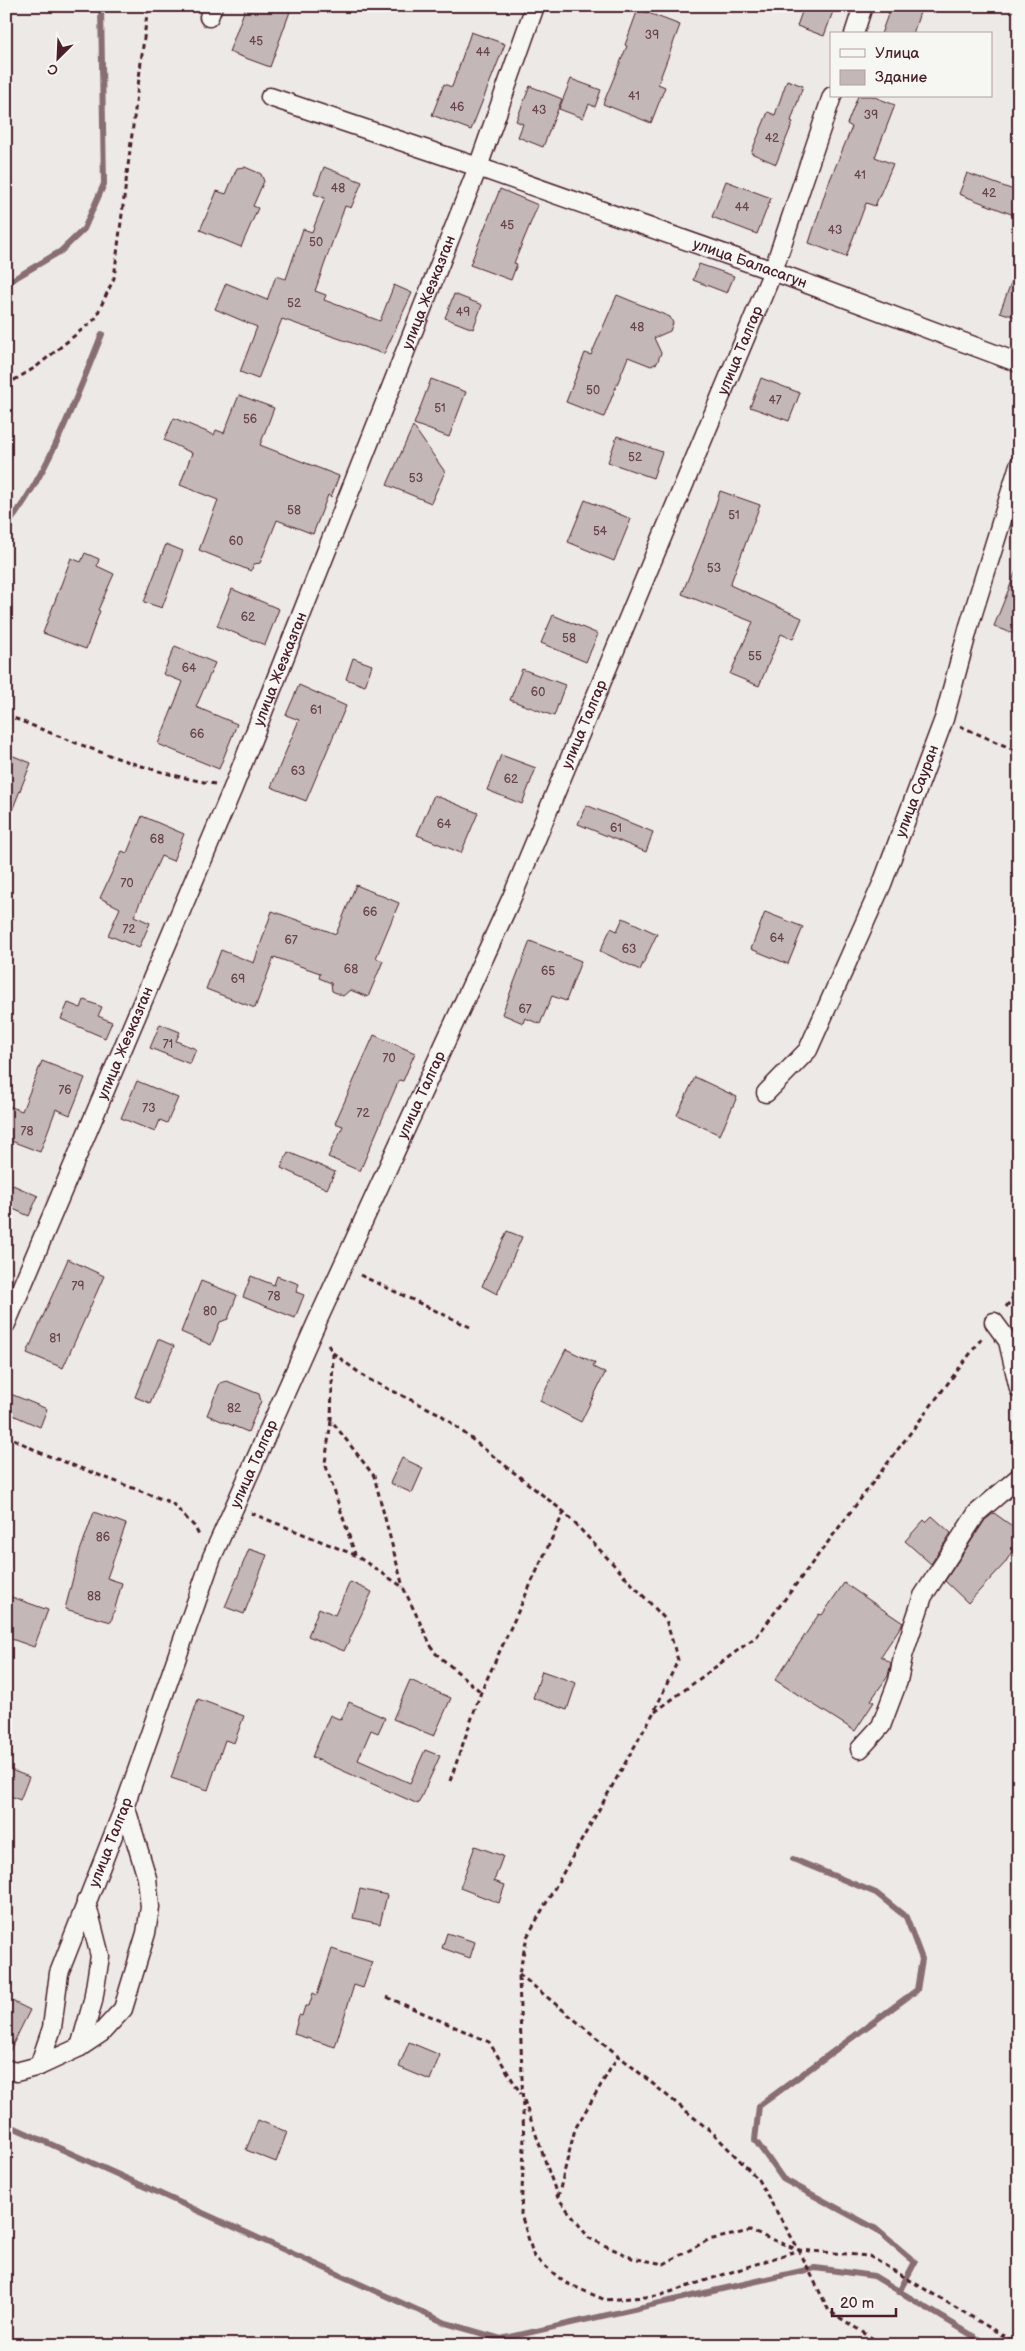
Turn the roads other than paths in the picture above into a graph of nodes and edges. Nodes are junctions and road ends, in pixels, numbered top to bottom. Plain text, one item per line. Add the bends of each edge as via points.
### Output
1 (535, 6) edge
2 (863, 6) edge
3 (855, 32) edge
4 (270, 97) dead end
5 (831, 98) edge
6 (478, 167) junction
7 (773, 271) junction
8 (1019, 363) edge
9 (1019, 465) edge
10 (766, 1093) dead end
11 (994, 1322) road end
12 (6, 1324) edge
13 (1019, 1389) edge
14 (1019, 1477) edge
15 (860, 1749) dead end
16 (125, 1805) junction
17 (86, 1901) junction
18 (80, 2047) junction
19 (40, 2066) junction
20 (6, 2069) edge

1 - 6 street, улица Жезказган
2 - 3 street
4 - 6 street, улица Баласагун
5 - 7 street, улица Талгар
6 - 7 street, улица Баласагун
6 - 12 street, улица Жезказган via 233,788
7 - 8 street, улица Баласагун
7 - 16 street, улица Талгар via 512,897 212,1556
9 - 10 street, улица Сауран via 969,626 944,720 882,884 808,1050
11 - 13 street via 1008,1341
14 - 15 street via 977,1513 923,1596 881,1726
16 - 17 street, улица Талгар
16 - 18 street via 147,1878 150,1908 146,1933 123,2009 101,2034
17 - 18 street via 100,1956 94,2001
17 - 19 street, улица Талгар via 59,1973 52,2028
18 - 19 street
19 - 20 street via 16,2072

